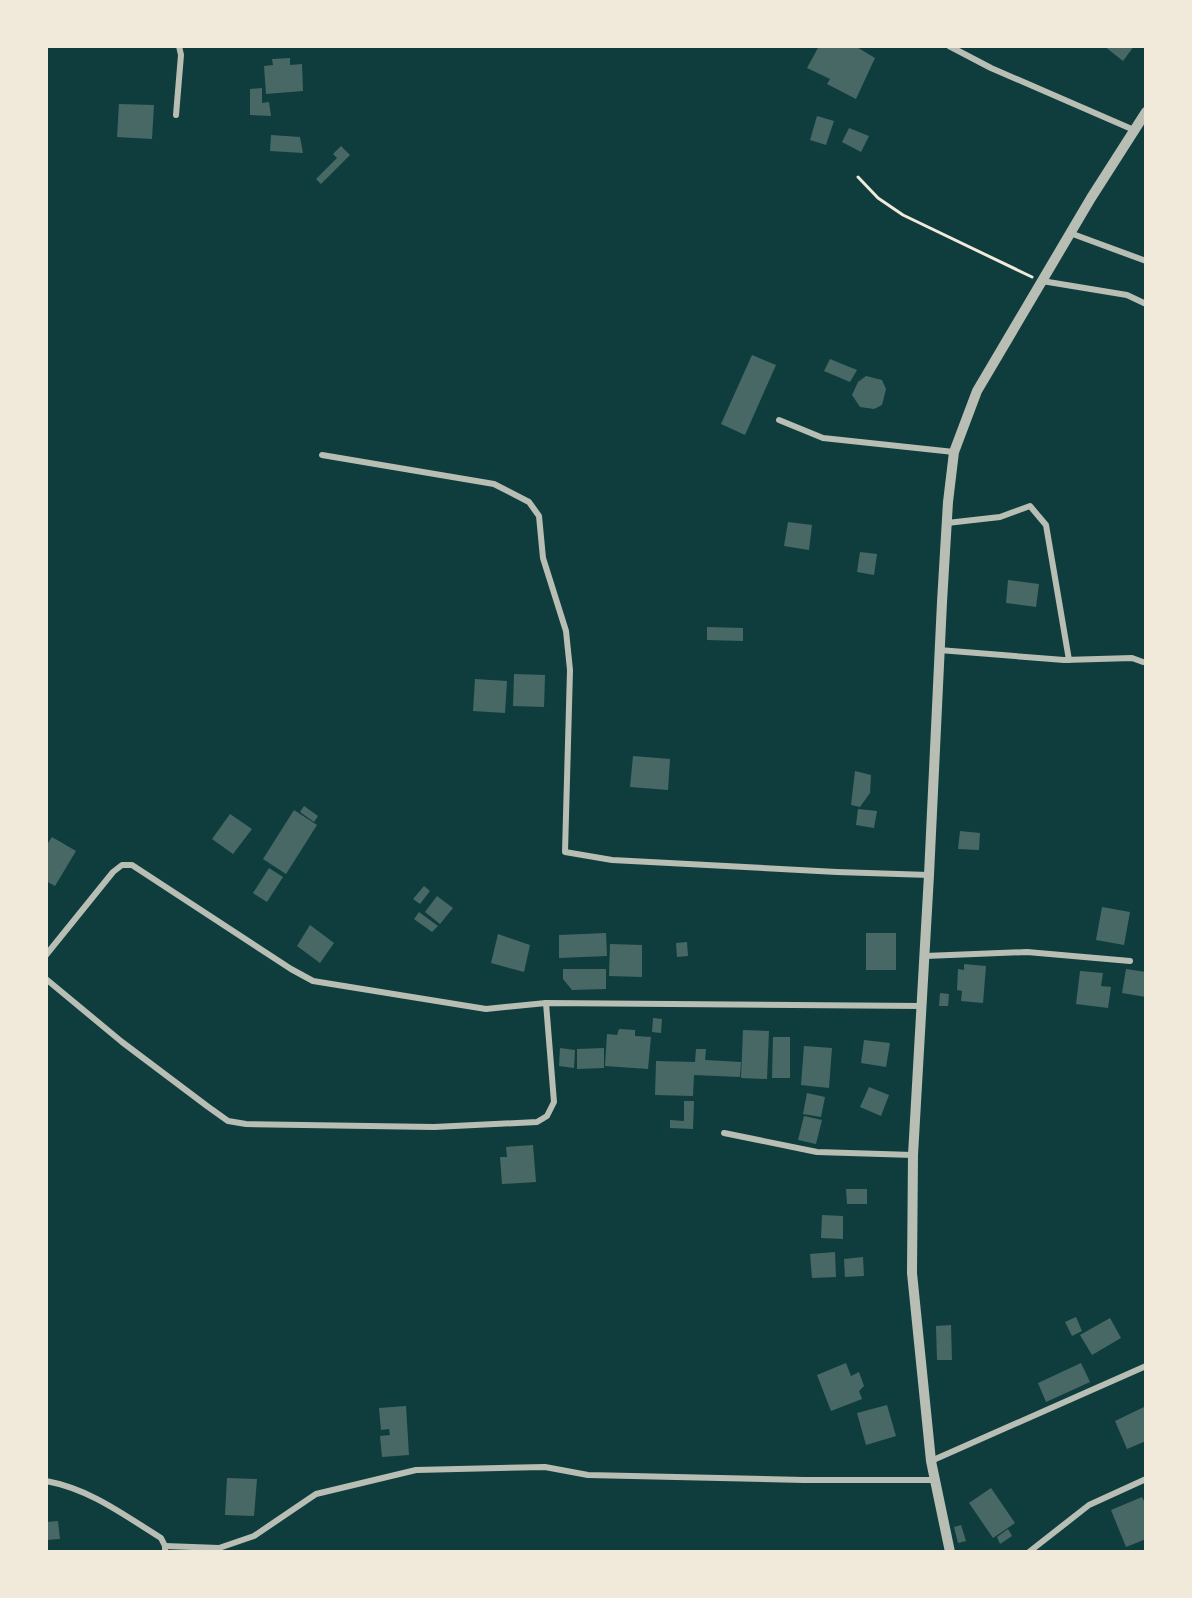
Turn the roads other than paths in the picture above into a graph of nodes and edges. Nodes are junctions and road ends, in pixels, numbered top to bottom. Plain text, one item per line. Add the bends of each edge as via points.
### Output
1 (179, 46) edge
2 (949, 46) edge
3 (1146, 112) edge
4 (176, 115) dead end
5 (1134, 130) junction
6 (1071, 233) junction
7 (1146, 261) edge
8 (1042, 281) junction
9 (1146, 304) edge
10 (779, 420) dead end
11 (954, 452) junction
12 (321, 455) dead end
13 (946, 523) junction
14 (939, 650) junction
15 (1069, 660) junction
16 (1143, 662) dead end
17 (929, 874) junction
18 (46, 955) edge
19 (925, 956) junction
20 (1130, 961) dead end
21 (46, 979) edge
22 (546, 1003) junction
23 (922, 1006) junction
24 (724, 1132) dead end
25 (913, 1155) junction
26 (1146, 1366) edge
27 (931, 1461) junction
28 (1146, 1479) edge
29 (935, 1480) junction
30 (46, 1481) edge
31 (165, 1549) edge
32 (950, 1551) edge
33 (1029, 1551) edge

1 - 4 street
2 - 5 street
3 - 5 street
5 - 6 street
6 - 7 street
6 - 8 street
8 - 9 street via 1127,295
8 - 11 street via 977,391
10 - 11 street via 823,438
11 - 13 street
12 - 17 street via 494,484 529,502 539,516 543,558 566,631 570,670 565,852 612,860
13 - 14 street
13 - 15 street via 999,517 1030,506 1046,525
14 - 15 street
14 - 17 street
15 - 16 street via 1132,658
17 - 19 street
18 - 22 street via 113,872 122,865 132,865 313,981 486,1009
19 - 20 street via 1028,952
19 - 23 street
21 - 22 street via 207,1106 228,1121 246,1124 434,1127 537,1122 547,1116 554,1101
22 - 23 street
23 - 25 street
24 - 25 street via 817,1152
25 - 27 street via 912,1273
26 - 27 street
27 - 29 street
28 - 33 street via 1089,1504
29 - 31 street via 588,1475 545,1467 416,1470 316,1494 254,1536 219,1548
29 - 32 street
30 - 31 street via 92,1494 160,1538

